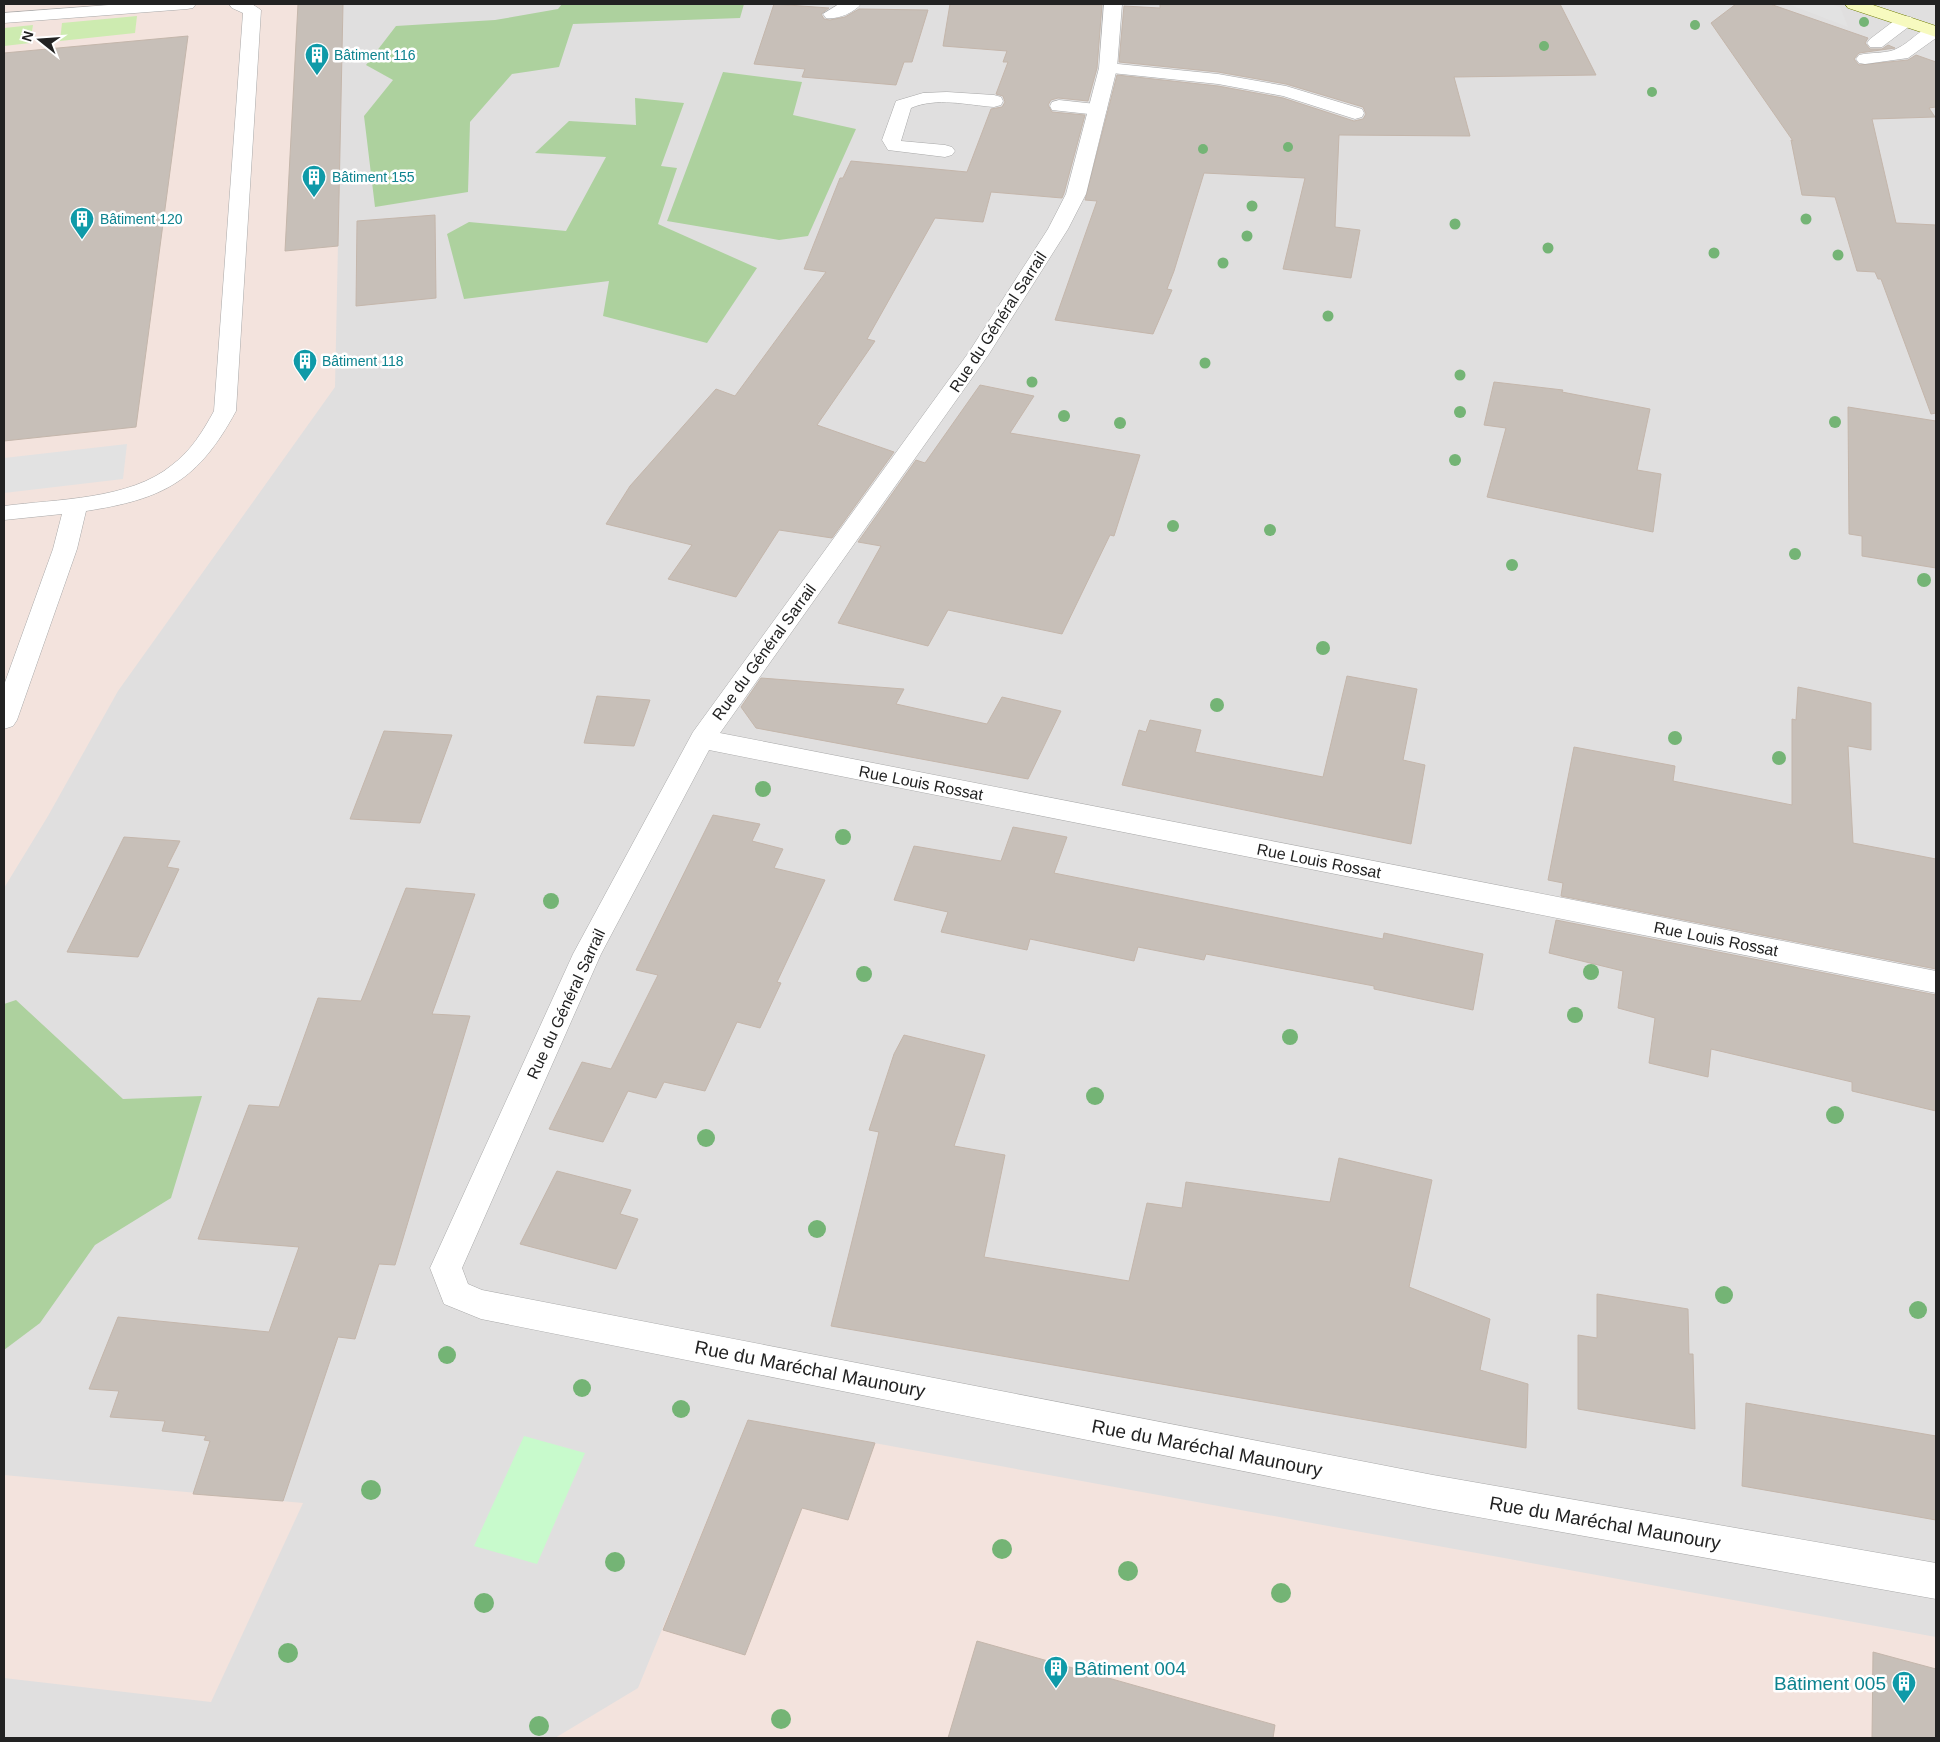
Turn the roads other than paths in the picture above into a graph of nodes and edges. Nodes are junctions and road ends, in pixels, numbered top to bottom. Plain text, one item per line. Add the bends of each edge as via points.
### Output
1 (187, 4) edge
2 (238, 4) edge
3 (852, 4) edge
4 (1113, 4) edge
5 (1854, 4) edge
6 (832, 14) dead end
7 (4, 18) edge
8 (1904, 21) junction
9 (1935, 31) edge
10 (1108, 68) junction
11 (994, 101) dead end
12 (1059, 106) dead end
13 (1098, 109) junction
14 (1355, 114) dead end
15 (945, 151) dead end
16 (76, 504) junction
17 (4, 512) edge
18 (4, 720) edge
19 (702, 739) junction
20 (1936, 982) edge
21 (480, 1304) joint
22 (1936, 1582) edge

1 - 7 street
2 - 16 street via 252,10 225,410 209,441 179,472 146,490 119,498
3 - 6 street
4 - 10 street, Rue du Général Sarrail
5 - 8 main road
8 - 9 main road
8 - 9 street via 1871,53 1902,54
10 - 13 street, Rue du Général Sarrail
10 - 14 street via 1199,77 1286,91
11 - 15 street via 925,98 913,99 903,105 891,140 895,146
12 - 13 street
13 - 19 street, Rue du Général Sarrail via 1076,194 1053,238 978,354
16 - 17 street
16 - 18 street via 65,549
19 - 20 street, Rue Louis Rossat
19 - 21 street, Rue du Général Sarrail via 587,954 446,1268 455,1294
21 - 22 street, Rue du Maréchal Maunoury via 1433,1492

